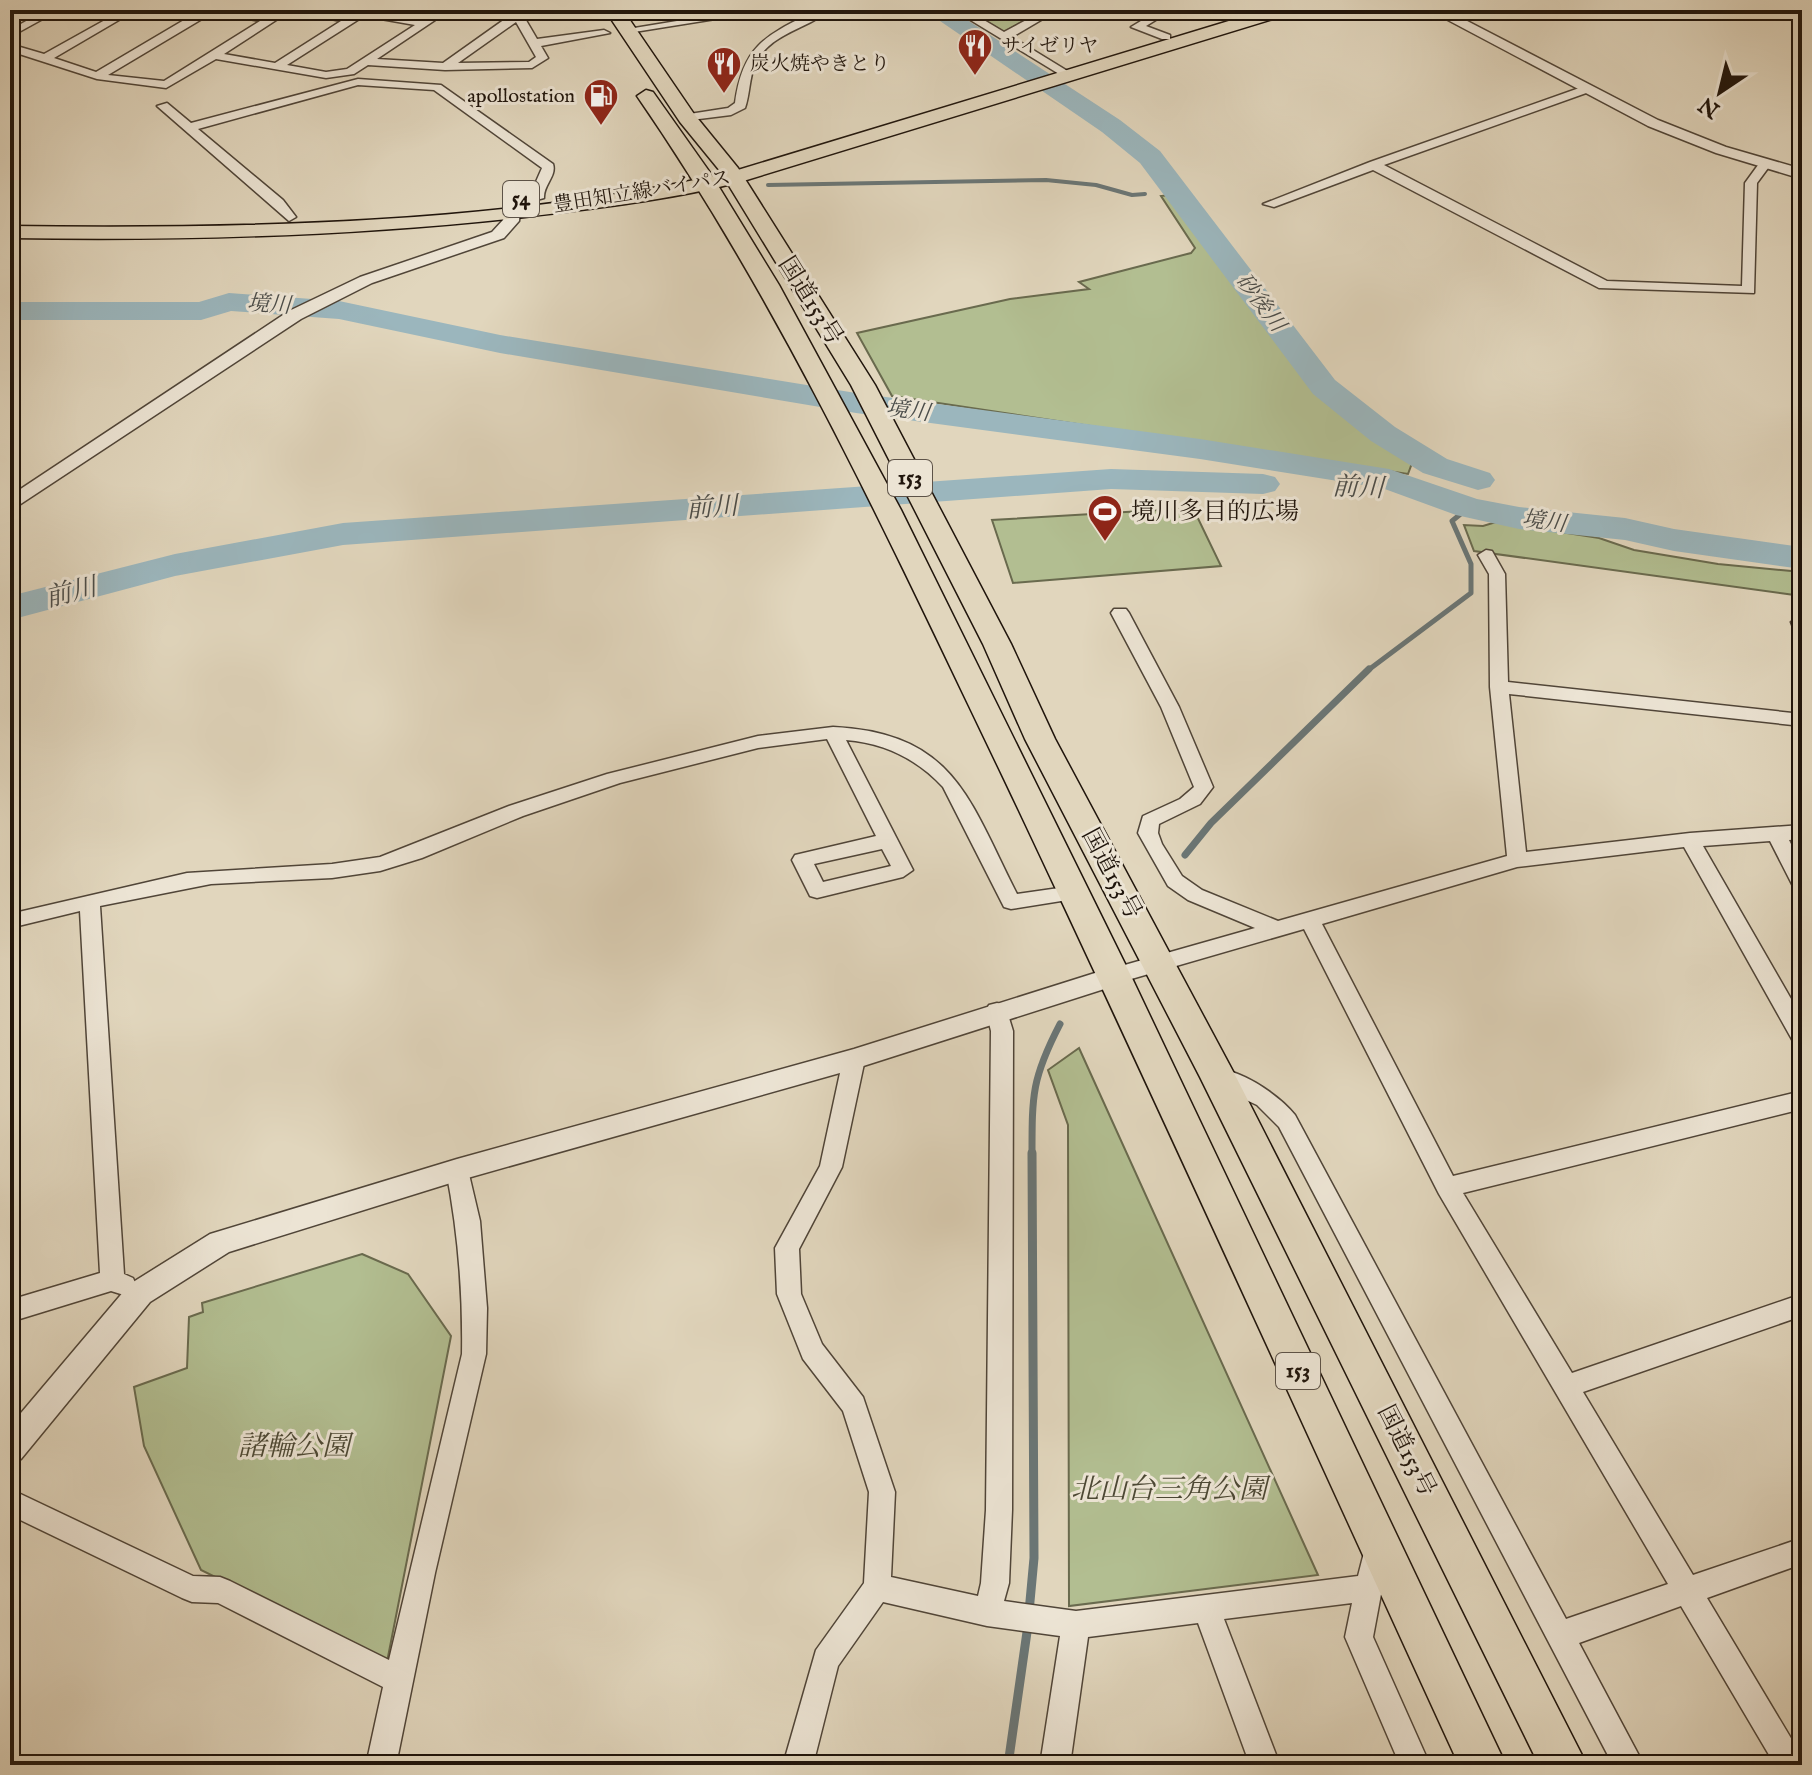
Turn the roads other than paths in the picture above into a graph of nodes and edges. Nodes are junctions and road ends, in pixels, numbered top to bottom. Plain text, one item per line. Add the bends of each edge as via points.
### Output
1 (25, 10) edge
2 (54, 10) edge
3 (131, 10) edge
4 (212, 10) edge
5 (286, 10) edge
6 (295, 10) edge
7 (445, 10) edge
8 (589, 10) edge
9 (614, 10) edge
10 (767, 10) edge
11 (825, 10) edge
12 (959, 10) edge
13 (1053, 10) edge
14 (1167, 10) edge
15 (1254, 10) edge
16 (1283, 10) edge
17 (1436, 10) edge
18 (10, 12) edge
19 (516, 12) edge
20 (359, 14) edge
21 (270, 20) junction
22 (425, 23) junction
23 (628, 30) junction
24 (10, 34) edge
25 (1003, 37) junction
26 (1166, 37) junction
27 (608, 40) joint
28 (535, 43) junction
29 (10, 47) edge
30 (213, 55) junction
31 (44, 59) junction
32 (367, 62) junction
33 (276, 67) junction
34 (445, 67) junction
35 (1063, 72) junction
36 (97, 76) junction
37 (638, 84) dead end
38 (1585, 90) junction
39 (163, 106) dead end
40 (687, 118) junction
41 (191, 127) junction
42 (1765, 164) junction
43 (1374, 165) junction
44 (730, 173) junction
45 (1802, 174) edge
46 (703, 179) junction
47 (538, 198) junction
48 (1269, 204) dead end
49 (512, 212) junction
50 (289, 217) junction
51 (10, 218) edge
52 (10, 232) edge
53 (10, 505) edge
54 (1486, 555) dead end
55 (1120, 613) dead end
56 (1499, 687) junction
57 (1802, 720) edge
58 (833, 733) junction
59 (1802, 832) edge
60 (1776, 834) junction
61 (890, 840) junction
62 (1690, 840) junction
63 (1517, 860) junction
64 (1802, 885) edge
65 (1073, 893) junction
66 (90, 903) junction
67 (1309, 918) junction
68 (10, 921) edge
69 (1275, 928) junction
70 (1157, 963) junction
71 (1114, 976) junction
72 (997, 1011) junction
73 (1802, 1037) edge
74 (854, 1059) junction
75 (1218, 1077) junction
76 (1802, 1100) edge
77 (457, 1170) junction
78 (1447, 1187) junction
79 (112, 1280) junction
80 (140, 1293) junction
81 (1802, 1305) edge
82 (10, 1311) edge
83 (1568, 1386) junction
84 (10, 1449) edge
85 (10, 1502) edge
86 (1378, 1542) junction
87 (1802, 1551) edge
88 (877, 1587) junction
89 (1367, 1588) junction
90 (1687, 1594) junction
91 (1206, 1608) junction
92 (996, 1613) junction
93 (1064, 1624) junction
94 (1561, 1635) junction
95 (398, 1680) junction
96 (381, 1765) edge
97 (798, 1765) edge
98 (1055, 1765) edge
99 (1265, 1765) edge
100 (1415, 1765) edge
101 (1483, 1765) edge
102 (1564, 1765) edge
103 (1629, 1765) edge
104 (1791, 1765) edge

1 - 18 street
2 - 24 street
3 - 31 street
4 - 21 street
4 - 36 street
5 - 21 street
6 - 20 street
7 - 22 street
8 - 27 main road
9 - 23 main road, 国道153号 / 153
10 - 23 street
11 - 40 street via 761,46 744,75 741,105
12 - 25 street
13 - 25 street
14 - 26 street via 1137,27
15 - 26 main road, 54
16 - 35 main road, 54
17 - 38 street
19 - 28 street
19 - 34 street
20 - 22 street
20 - 33 street
21 - 30 street
22 - 32 street
23 - 40 main road, 国道153号 / 153
25 - 35 street
26 - 35 main road, 54
27 - 28 street
28 - 34 street via 542,58 532,65
29 - 31 street
30 - 33 street
30 - 36 street via 166,85
31 - 36 street
32 - 33 street via 336,74
32 - 34 street
35 - 44 main road, 豊田知立線バイパス / 54
37 - 46 main road, 国道153号 / 153
38 - 42 street via 1674,132
38 - 43 street
39 - 41 street
40 - 44 main road, 国道153号 / 153
41 - 47 street via 358,82 437,87 549,167
41 - 50 street
42 - 43 street via 1751,183 1749,290 1604,285
42 - 45 street
43 - 48 street
44 - 46 main road, 豊田知立線バイパス / 54
44 - 70 main road, 国道153号 / 153 via 863,385
46 - 47 main road, 豊田知立線バイパス / 54
46 - 49 main road, 豊田知立線バイパス / 54
46 - 65 main road, 国道153号 / 153 via 768,285 888,510
47 - 50 main road, 豊田知立線バイパス / 54
49 - 52 main road, 豊田知立線バイパス / 54 via 254,232
49 - 53 street via 498,235 343,291 254,341
50 - 51 main road, 豊田知立線バイパス / 54
54 - 56 street via 1497,574
55 - 69 street via 1170,707 1204,787 1189,803 1150,821 1153,845 1185,888
56 - 57 street
56 - 63 street
58 - 61 street
58 - 65 street via 896,745 941,771 1011,902
58 - 66 street via 781,736 593,784 380,864 187,880
59 - 60 street
60 - 62 street
60 - 64 street
61 - 61 street via 903,870 817,891 802,860
62 - 63 street
62 - 73 street
63 - 67 street
65 - 71 main road, 国道153号 / 153
66 - 68 street
66 - 79 street
67 - 69 street
67 - 78 street
69 - 70 street
70 - 71 street
70 - 75 main road, 国道153号 / 153
71 - 72 street
71 - 86 main road, 国道153号 / 153
72 - 74 street
72 - 92 street via 1002,1031
74 - 77 street
74 - 88 street via 831,1167 787,1248 789,1294 812,1351 854,1405 882,1492
75 - 94 street via 1262,1095 1287,1121
75 - 102 main road, 国道153号 / 153
76 - 78 street
77 - 80 street via 220,1243
77 - 95 street via 468,1221 474,1354
78 - 83 street
79 - 80 street
79 - 82 street
80 - 84 street
81 - 83 street
83 - 90 street
85 - 95 street via 192,1589 220,1590
86 - 89 street
86 - 101 main road, 国道153号 / 153
87 - 90 street
88 - 92 street
88 - 97 street via 826,1660
89 - 91 street
89 - 100 street via 1359,1637
90 - 94 street
90 - 104 street
91 - 93 street
91 - 99 street
92 - 93 street
93 - 98 street
94 - 103 street
95 - 96 street

